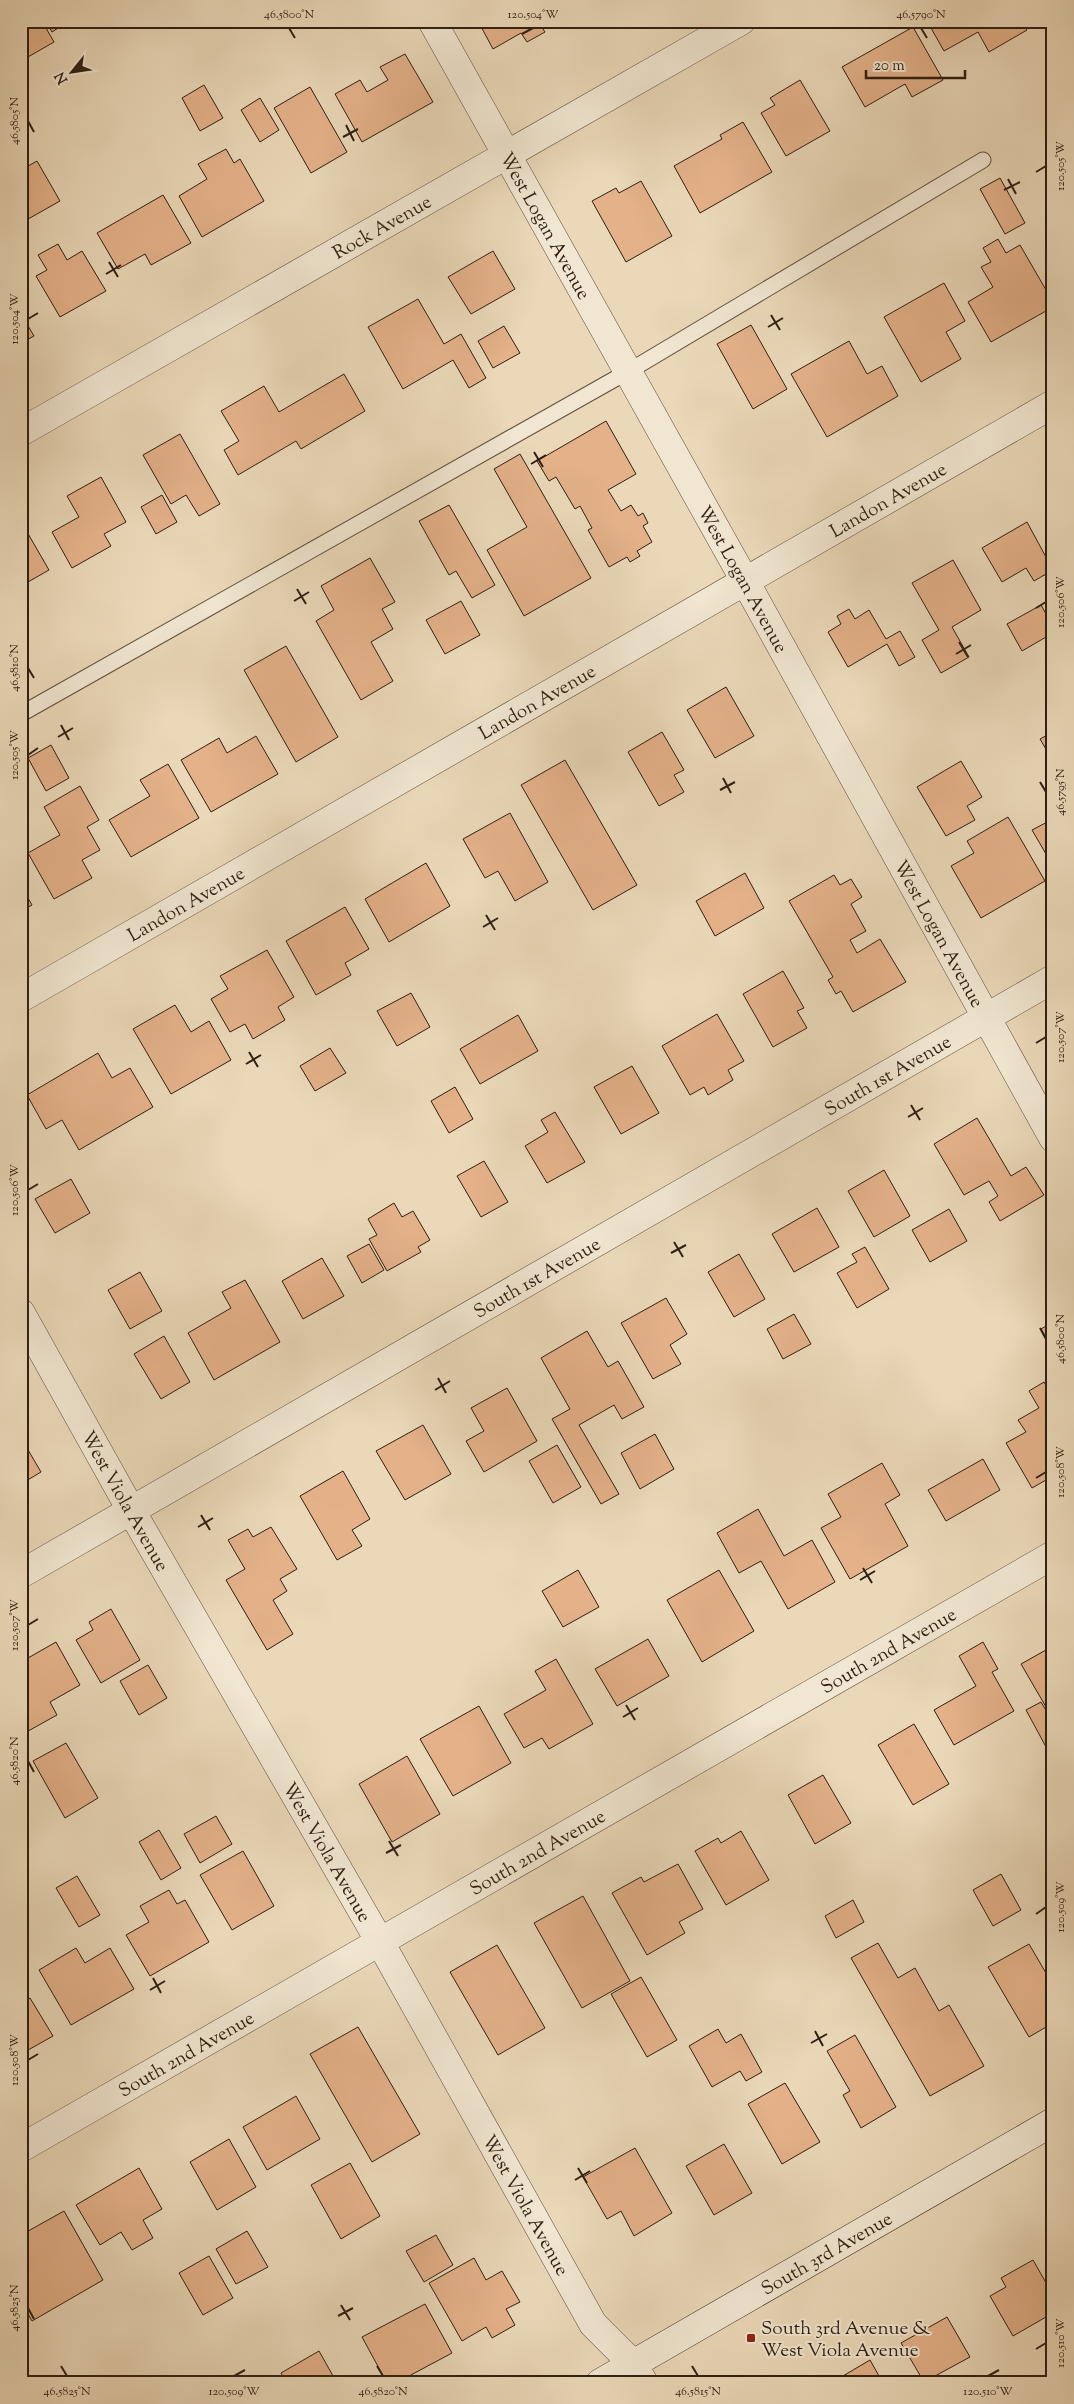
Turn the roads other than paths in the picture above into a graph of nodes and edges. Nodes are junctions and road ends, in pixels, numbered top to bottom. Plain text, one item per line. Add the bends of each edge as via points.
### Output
1 (432, 21) edge
2 (741, 21) edge
3 (508, 155) junction
4 (983, 160) dead end
5 (628, 371) junction
6 (1053, 404) edge
7 (21, 432) edge
8 (745, 581) junction
9 (21, 714) edge
10 (1053, 979) edge
11 (21, 998) edge
12 (986, 1018) junction
13 (1053, 1138) edge
14 (21, 1313) edge
15 (132, 1512) junction
16 (1053, 1555) edge
17 (21, 1574) edge
18 (380, 1942) junction
19 (1053, 2122) edge
20 (21, 2148) edge
21 (639, 2373) edge
22 (600, 2383) edge

1 - 3 street, West Logan Avenue
2 - 3 street, Rock Avenue
3 - 5 street, West Logan Avenue
3 - 7 street, Rock Avenue
4 - 5 lane
5 - 8 street, West Logan Avenue
5 - 9 lane
6 - 8 street, Landon Avenue
8 - 11 street, Landon Avenue
8 - 12 street, West Logan Avenue
10 - 12 street, South 1st Avenue
12 - 13 street, West Logan Avenue
12 - 15 street, South 1st Avenue
14 - 15 street, West Viola Avenue
15 - 17 street, South 1st Avenue
15 - 18 street, West Viola Avenue
16 - 18 street, South 2nd Avenue
18 - 20 street, South 2nd Avenue
18 - 21 street, West Viola Avenue via 593,2324
19 - 21 street, South 3rd Avenue
21 - 22 street, South 3rd Avenue

